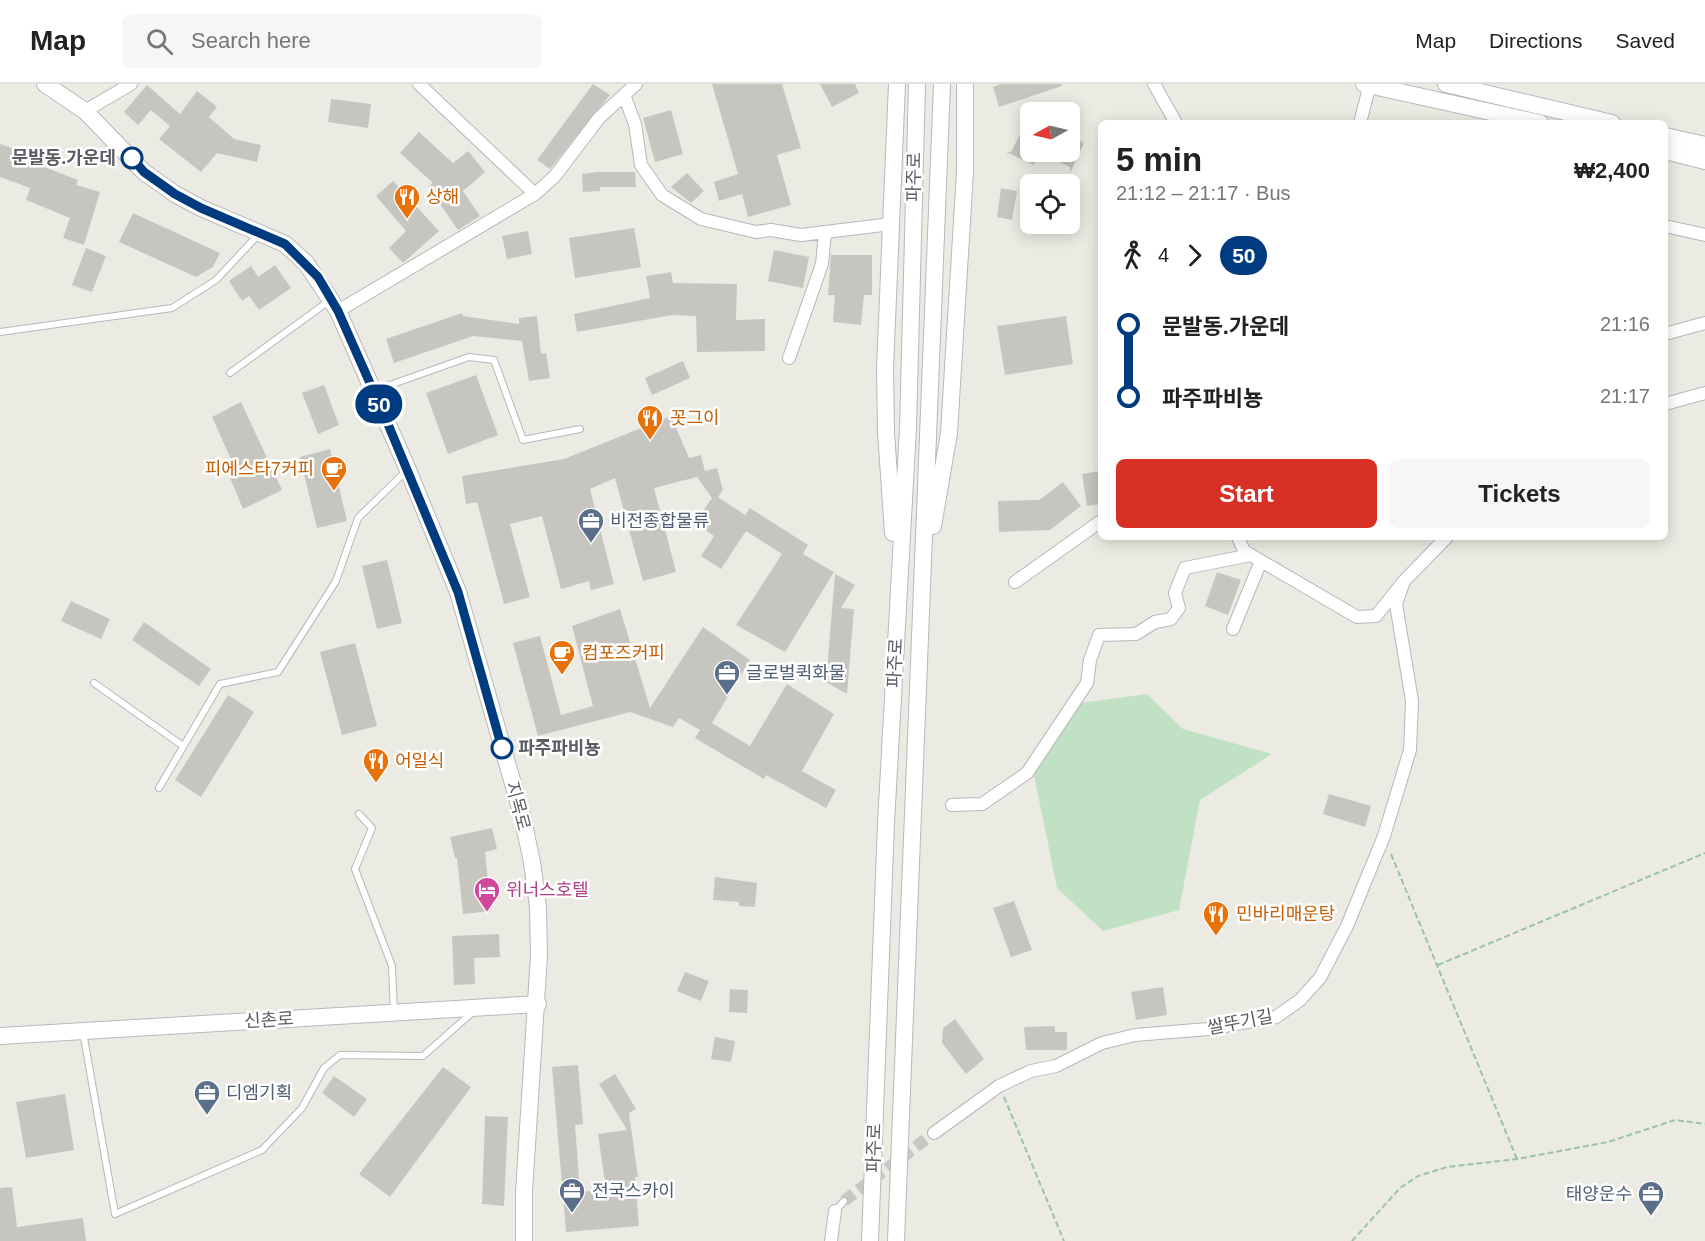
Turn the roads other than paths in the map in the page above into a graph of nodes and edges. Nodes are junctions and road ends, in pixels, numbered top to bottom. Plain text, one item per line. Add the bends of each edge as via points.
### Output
1 (45, 84) edge
2 (131, 84) edge
3 (419, 84) edge
4 (636, 84) edge
5 (897, 84) edge
6 (917, 84) edge
7 (942, 84) edge
8 (965, 84) edge
9 (1154, 84) edge
10 (1368, 84) edge
11 (1446, 84) edge
12 (624, 95) junction
13 (85, 111) junction
14 (1174, 120) edge
15 (1361, 120) edge
16 (1527, 120) edge
17 (1599, 120) edge
18 (1668, 137) edge
19 (1705, 145) edge
20 (1668, 152) edge
21 (1705, 161) edge
22 (535, 194) junction
23 (891, 224) junction
24 (1668, 227) edge
25 (261, 232) junction
26 (825, 233) junction
27 (1705, 235) edge
28 (334, 305) junction
29 (1705, 323) edge
30 (0, 332) edge
31 (1668, 333) edge
32 (789, 358) dead end
33 (230, 373) dead end
34 (373, 391) junction
35 (1705, 393) edge
36 (1668, 403) edge
37 (580, 429) dead end
38 (408, 470) junction
39 (1098, 523) edge
40 (1239, 540) edge
41 (1444, 540) edge
42 (1256, 558) junction
43 (1404, 581) junction
44 (1015, 582) dead end
45 (922, 583) junction
46 (898, 597) junction
47 (1233, 629) dead end
48 (94, 683) dead end
49 (183, 746) junction
50 (159, 788) dead end
51 (952, 805) dead end
52 (359, 814) dead end
53 (538, 1004) junction
54 (477, 1008) junction
55 (394, 1013) junction
56 (83, 1031) junction
57 (0, 1036) edge
58 (934, 1133) tunnel mouth
59 (839, 1206) tunnel mouth
60 (524, 1241) edge
61 (831, 1241) edge
62 (870, 1241) edge
63 (896, 1241) edge

1 - 13 main road, 지목로
2 - 13 street
3 - 22 street
4 - 12 street
5 - 23 main road
6 - 46 main road, 파주로 via 908,428
7 - 45 main road, 파주로
8 - 45 main road via 965,172 949,433
9 - 14 street
10 - 15 street
10 - 16 main road
11 - 17 main road
12 - 22 street via 599,118 555,176
12 - 26 street via 635,124 641,165 662,195 701,219 756,232
13 - 25 main road, 지목로 via 144,172 175,194
18 - 19 main road
20 - 21 main road
22 - 28 street
23 - 26 street
23 - 46 main road via 886,432
24 - 27 street
25 - 28 main road, 지목로 via 285,244 306,263
25 - 30 lane via 216,280 172,308
26 - 32 street via 822,264
28 - 33 lane
28 - 34 main road, 지목로
29 - 31 street
34 - 37 lane via 469,357 494,360 523,440
34 - 38 main road, 지목로
35 - 36 street
38 - 49 lane via 358,518 336,581 278,672 220,684
38 - 53 main road, 지목로 via 458,592 522,815 538,906
39 - 44 street
40 - 42 street via 1244,551
41 - 43 street
42 - 43 street via 1358,617 1376,616
42 - 47 street
42 - 51 street via 1185,568 1175,593 1179,608 1171,619 1155,622 1136,634 1099,635 1087,683 1027,773 982,804
43 - 58 street, 쌀뚜기길 via 1396,604 1412,700 1410,750 1384,836 1347,926 1320,978 1300,1000 1276,1017 1208,1029 1135,1035 1102,1043 1056,1066 1031,1071 999,1086
45 - 63 main road, 파주로
46 - 62 main road, 파주로
48 - 49 lane
49 - 50 lane
52 - 55 lane via 372,828 355,869 393,966
53 - 54 main road, 신촌로
53 - 60 main road, 지목로
54 - 55 main road, 신촌로
54 - 56 lane via 423,1056 340,1054 324,1068 302,1108 262,1150 115,1214
55 - 56 main road, 신촌로
56 - 57 main road, 신촌로
59 - 61 street

